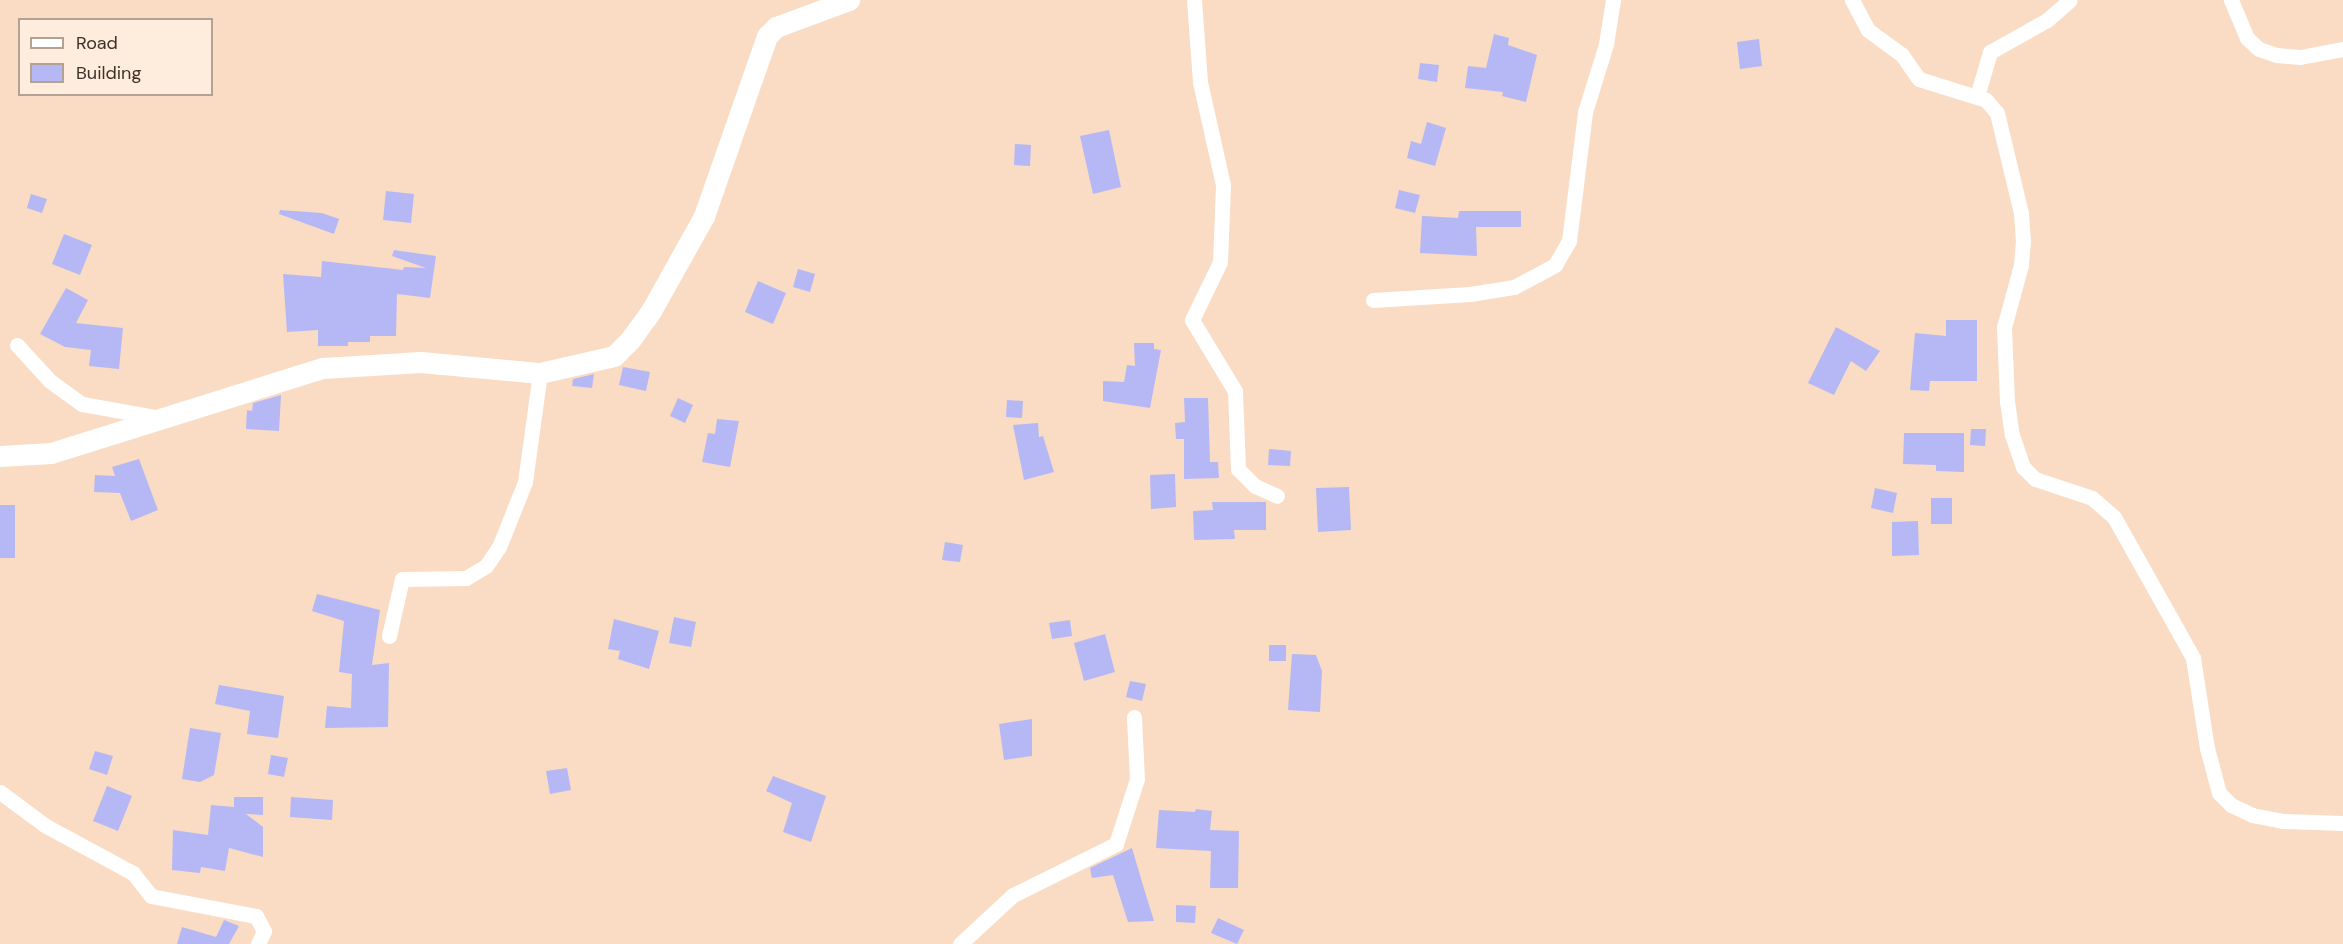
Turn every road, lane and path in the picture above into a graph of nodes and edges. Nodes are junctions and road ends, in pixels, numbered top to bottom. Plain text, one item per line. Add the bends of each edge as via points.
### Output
1 (849, 0) edge
2 (1194, 0) edge
3 (1613, 0) edge
4 (1852, 0) edge
5 (2070, 0) edge
6 (2231, 0) edge
7 (2343, 49) edge
8 (1977, 96) junction
9 (1373, 300) dead end
10 (17, 345) dead end
11 (540, 373) junction
12 (159, 418) junction
13 (0, 456) edge
14 (1277, 496) dead end
15 (389, 636) dead end
16 (1134, 717) dead end
17 (0, 792) edge
18 (2343, 823) edge
19 (258, 944) edge
20 (960, 944) edge

1 - 11 street via 776,27 767,36 704,216 630,340 603,361
2 - 14 street via 1200,82 1223,185 1220,262 1192,320 1234,391 1238,469 1255,486
3 - 9 street via 1604,50 1584,112 1569,241 1555,265 1514,286 1470,294
4 - 8 street via 1868,30 1902,55 1919,79
5 - 8 street via 2047,20 1990,52
6 - 7 street via 2247,38 2259,49 2276,56 2300,57
8 - 18 street via 1992,105 1997,114 2021,213 2021,265 2004,327 2007,401 2012,435 2023,467 2035,479 2092,498 2114,517 2193,658 2207,748 2219,793 2231,805 2252,815 2292,822
10 - 12 street via 50,381 82,404
11 - 12 street via 421,362 356,364 292,375
11 - 15 street via 525,482 499,547 486,566 466,578 402,579
12 - 13 street via 51,453
16 - 20 street via 1137,779 1116,844 1013,896
17 - 19 street via 46,826 134,873 151,896 256,916 264,931

